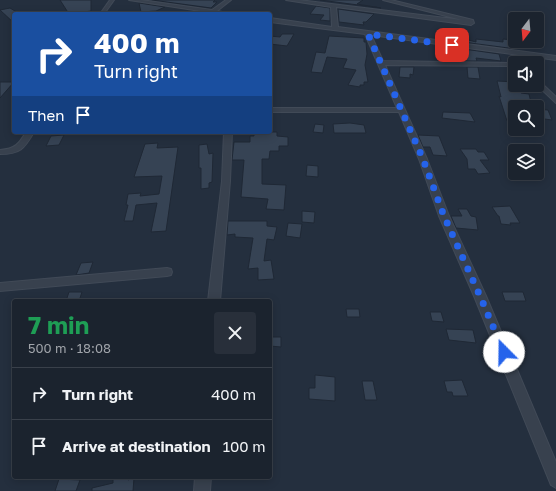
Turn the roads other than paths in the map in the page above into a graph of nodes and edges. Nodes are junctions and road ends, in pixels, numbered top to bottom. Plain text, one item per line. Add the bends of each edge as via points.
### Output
1 (112, 0) edge
2 (131, 0) edge
3 (229, 0) edge
4 (288, 0) edge
5 (385, 0) edge
6 (333, 6) junction
7 (213, 11) junction
8 (103, 12) edge
9 (219, 12) edge
10 (272, 20) edge
11 (335, 28) junction
12 (368, 34) junction
13 (511, 53) junction
14 (514, 56) edge
15 (556, 58) edge
16 (380, 63) junction
17 (508, 64) edge
18 (544, 89) edge
19 (556, 102) edge
20 (272, 110) edge
21 (400, 110) junction
22 (29, 134) edge
23 (228, 134) edge
24 (0, 152) edge
25 (167, 272) dead end
26 (0, 287) edge
27 (214, 299) edge
28 (203, 479) edge
29 (556, 480) edge
30 (202, 491) edge

1 - 8 street
2 - 7 street
3 - 7 street
4 - 6 street
5 - 6 street via 471,23
6 - 11 street
7 - 9 street
10 - 11 street
11 - 12 street
12 - 13 street
12 - 16 street
13 - 14 street
13 - 15 street
16 - 17 street
16 - 21 street
18 - 19 street
20 - 21 street
21 - 29 street via 423,159 444,216
22 - 24 street via 19,149
23 - 27 street
25 - 26 street
28 - 30 street

